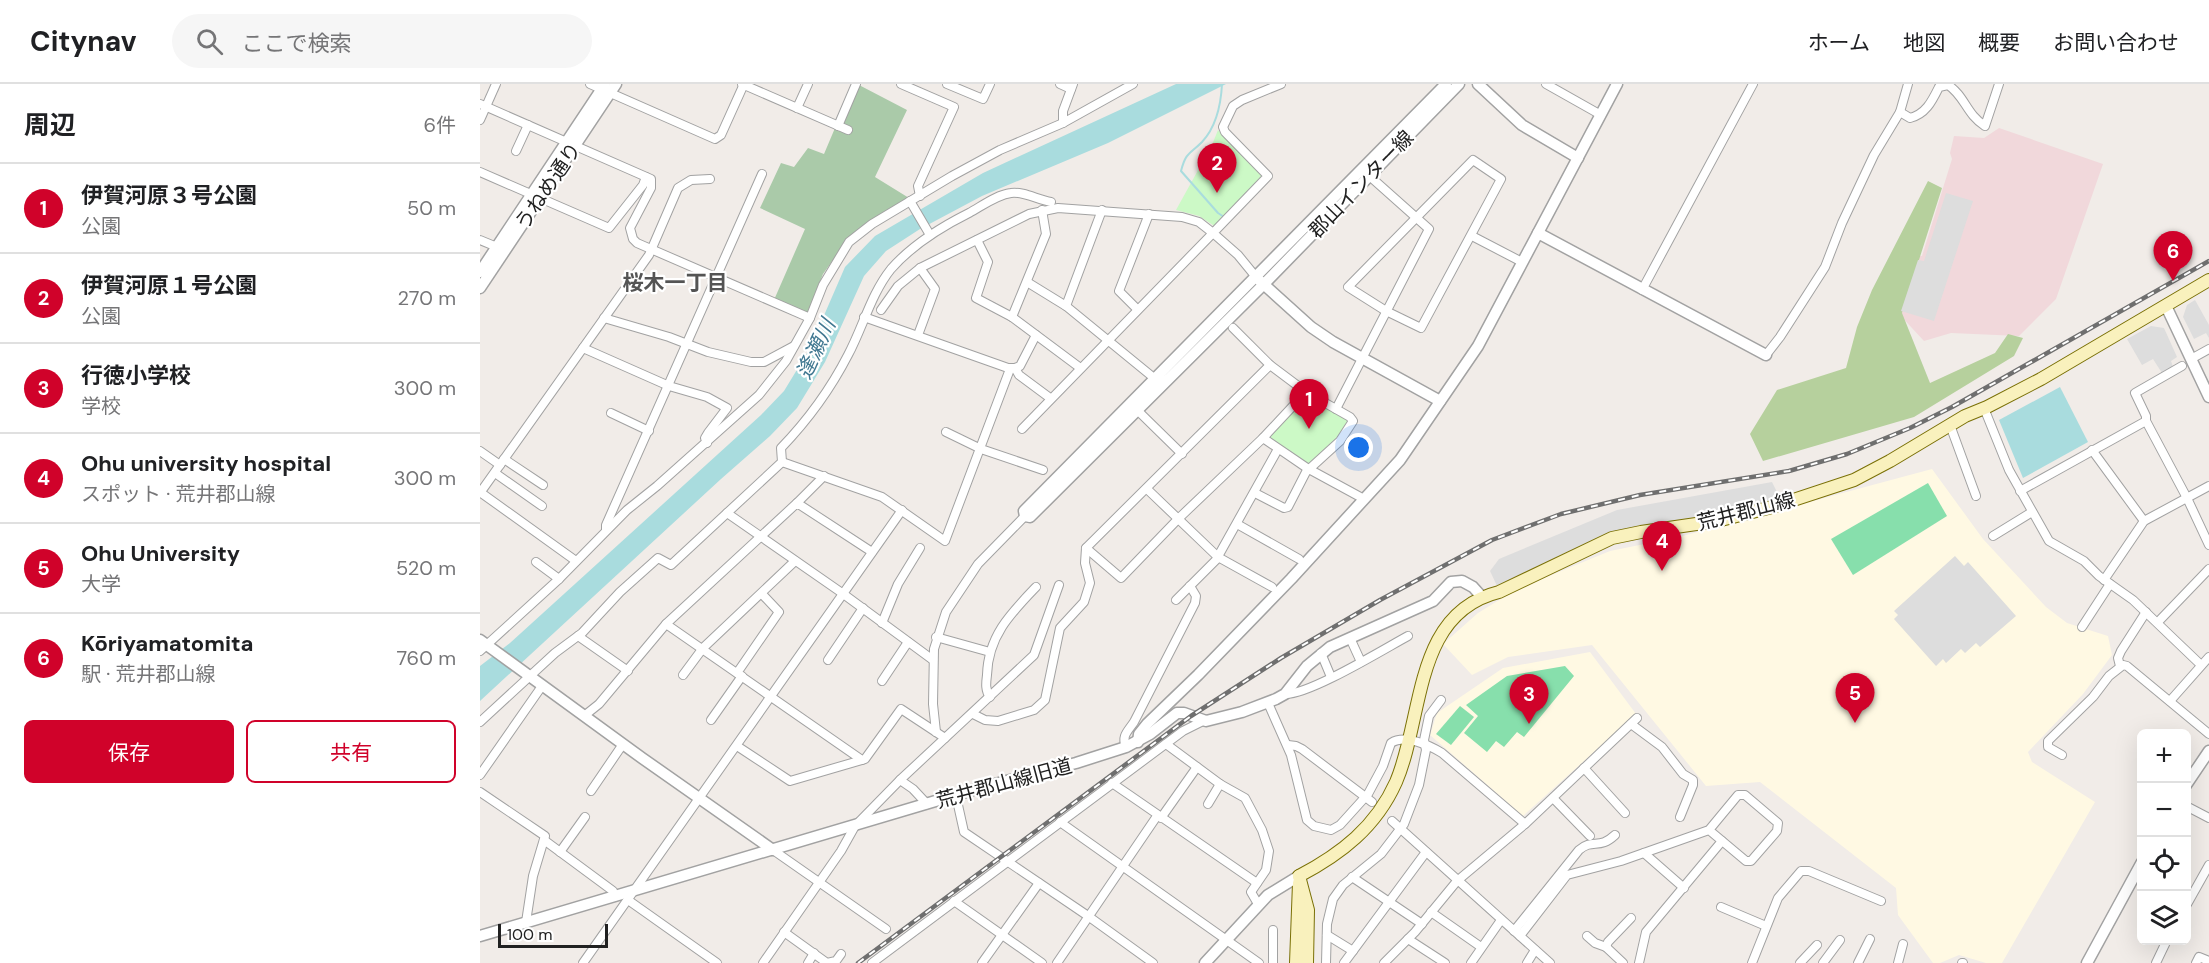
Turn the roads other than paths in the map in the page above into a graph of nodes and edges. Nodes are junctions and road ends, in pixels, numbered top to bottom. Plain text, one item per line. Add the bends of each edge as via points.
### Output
1 (496, 84) edge
2 (590, 84) edge
3 (743, 84) edge
4 (808, 84) edge
5 (856, 84) edge
6 (901, 84) edge
7 (990, 84) edge
8 (1060, 84) edge
9 (1133, 84) edge
10 (1281, 84) edge
11 (1446, 84) edge
12 (1459, 84) edge
13 (1478, 84) edge
14 (1546, 84) edge
15 (1617, 84) edge
16 (1753, 84) edge
17 (1908, 84) edge
18 (1999, 84) edge
19 (953, 85) edge
20 (1072, 86) edge
21 (608, 87) edge
22 (483, 105) edge
23 (797, 108) junction
24 (1900, 112) junction
25 (1601, 115) junction
26 (480, 120) edge
27 (1063, 123) junction
28 (528, 125) junction
29 (838, 126) junction
30 (848, 130) dead end
31 (570, 144) junction
32 (516, 151) dead end
33 (1578, 158) junction
34 (480, 172) edge
35 (1366, 172) junction
36 (762, 174) dead end
37 (646, 177) junction
38 (710, 179) dead end
39 (920, 196) junction
40 (535, 197) junction
41 (1051, 202) dead end
42 (911, 203) junction
43 (1042, 210) junction
44 (1102, 210) junction
45 (1149, 214) junction
46 (1414, 218) junction
47 (1213, 232) junction
48 (1538, 233) junction
49 (930, 235) junction
50 (1472, 236) junction
51 (480, 240) edge
52 (977, 240) junction
53 (497, 247) junction
54 (651, 248) junction
55 (1522, 262) junction
56 (920, 268) junction
57 (480, 272) edge
58 (717, 277) junction
59 (2209, 280) edge
60 (1260, 281) junction
61 (1027, 282) junction
62 (480, 288) edge
63 (1642, 290) junction
64 (1066, 306) junction
65 (2166, 306) junction
66 (1137, 309) junction
67 (881, 310) dead end
68 (1386, 311) junction
69 (864, 316) junction
70 (604, 318) junction
71 (810, 318) junction
72 (1012, 318) junction
73 (1233, 328) dead end
74 (918, 335) junction
75 (1036, 335) junction
76 (1107, 339) junction
77 (687, 343) junction
78 (794, 346) junction
79 (583, 348) junction
80 (2209, 349) edge
81 (1766, 355) joint
82 (1361, 359) junction
83 (2186, 362) junction
84 (1270, 365) junction
85 (1080, 367) junction
86 (1013, 368) junction
87 (1154, 378) junction
88 (669, 386) junction
89 (1306, 392) junction
90 (2209, 397) edge
91 (1050, 398) junction
92 (1440, 401) junction
93 (1133, 407) junction
94 (1984, 408) junction
95 (1336, 409) junction
96 (611, 413) dead end
97 (2146, 421) junction
98 (1950, 425) junction
99 (1022, 429) dead end
100 (649, 430) junction
101 (946, 432) dead end
102 (1263, 438) junction
103 (707, 442) junction
104 (981, 449) junction
105 (1278, 449) junction
106 (2092, 450) junction
107 (480, 451) edge
108 (1182, 454) junction
109 (502, 462) junction
110 (782, 462) junction
111 (1309, 469) junction
112 (1043, 470) dead end
113 (495, 473) junction
114 (824, 476) junction
115 (543, 485) dead end
116 (2209, 486) edge
117 (1147, 489) junction
118 (2020, 491) junction
119 (480, 492) edge
120 (1255, 493) junction
121 (1976, 496) dead end
122 (2187, 498) junction
123 (1365, 499) junction
124 (797, 502) junction
125 (542, 506) dead end
126 (902, 510) junction
127 (2032, 512) junction
128 (727, 513) junction
129 (1025, 516) joint
130 (1178, 519) junction
131 (2144, 520) junction
132 (1237, 524) junction
133 (606, 530) junction
134 (1993, 536) dead end
135 (760, 537) junction
136 (2209, 545) edge
137 (920, 548) dead end
138 (1086, 548) junction
139 (872, 552) junction
140 (1218, 557) junction
141 (1299, 559) dead end
142 (576, 561) junction
143 (795, 561) junction
144 (536, 562) dead end
145 (2209, 569) edge
146 (559, 579) junction
147 (2107, 582) junction
148 (1059, 585) dead end
149 (1190, 586) junction
150 (1036, 587) dead end
151 (1272, 588) dead end
152 (842, 593) junction
153 (762, 594) junction
154 (1482, 597) junction
155 (1176, 600) dead end
156 (863, 609) junction
157 (2146, 612) junction
158 (2158, 622) junction
159 (882, 623) junction
160 (666, 624) junction
161 (2082, 627) dead end
162 (578, 636) junction
163 (1408, 636) dead end
164 (936, 637) junction
165 (1350, 638) junction
166 (908, 642) junction
167 (482, 645) edge
168 (703, 648) junction
169 (990, 652) junction
170 (1321, 654) junction
171 (2209, 657) edge
172 (828, 660) dead end
173 (933, 660) junction
174 (1361, 662) junction
175 (2201, 665) junction
176 (2120, 666) junction
177 (628, 671) junction
178 (739, 674) junction
179 (683, 675) dead end
180 (529, 676) junction
181 (1330, 677) junction
182 (882, 681) dead end
183 (542, 686) junction
184 (1285, 694) junction
185 (769, 697) junction
186 (990, 697) junction
187 (1441, 700) dead end
188 (2170, 701) junction
189 (1268, 703) junction
190 (973, 714) junction
191 (584, 716) junction
192 (711, 720) dead end
193 (1203, 721) junction
194 (480, 722) edge
195 (936, 732) junction
196 (2209, 734) edge
197 (945, 738) junction
198 (1409, 741) junction
199 (1138, 742) junction
200 (623, 744) junction
201 (1166, 744) junction
202 (1288, 745) junction
203 (1425, 745) junction
204 (737, 746) junction
205 (1126, 747) junction
206 (2209, 751) edge
207 (2062, 755) dead end
208 (862, 760) junction
209 (1197, 767) junction
210 (1584, 768) junction
211 (480, 775) edge
212 (900, 780) junction
213 (1112, 783) junction
214 (2188, 783) edge
215 (1220, 784) junction
216 (591, 791) dead end
217 (480, 792) edge
218 (956, 796) junction
219 (700, 798) junction
220 (1553, 798) junction
221 (1369, 800) junction
222 (927, 804) junction
223 (1208, 804) dead end
224 (2191, 808) edge
225 (1625, 813) dead end
226 (585, 817) dead end
227 (1159, 817) junction
228 (1680, 817) dead end
229 (2209, 818) edge
230 (1392, 821) dead end
231 (1060, 822) junction
232 (1526, 824) junction
233 (855, 826) junction
234 (1401, 829) junction
235 (1709, 830) junction
236 (1615, 835) dead end
237 (1590, 836) dead end
238 (544, 840) junction
239 (1722, 841) junction
240 (773, 850) junction
241 (560, 852) junction
242 (1426, 852) junction
243 (1644, 853) junction
244 (1007, 861) junction
245 (2209, 866) edge
246 (1122, 867) junction
247 (2137, 871) edge
248 (1299, 876) junction
249 (1352, 877) junction
250 (1457, 881) junction
251 (2200, 881) junction
252 (819, 882) junction
253 (1039, 883) junction
254 (1257, 883) junction
255 (2209, 887) edge
256 (1684, 888) junction
257 (631, 896) junction
258 (614, 897) junction
259 (2191, 898) edge
260 (954, 901) junction
261 (1391, 901) junction
262 (1881, 901) dead end
263 (1258, 904) junction
264 (1721, 907) dead end
265 (1431, 912) junction
266 (1088, 916) junction
267 (1631, 918) dead end
268 (1501, 920) junction
269 (526, 922) junction
270 (1422, 924) junction
271 (1766, 926) junction
272 (886, 929) dead end
273 (1273, 930) dead end
274 (784, 932) junction
275 (1327, 934) junction
276 (1517, 934) junction
277 (1002, 935) junction
278 (480, 936) edge
279 (1587, 936) dead end
280 (1408, 939) junction
281 (1870, 939) dead end
282 (1225, 940) junction
283 (1839, 940) dead end
284 (1903, 944) dead end
285 (1817, 945) dead end
286 (2165, 945) edge
287 (1481, 947) junction
288 (1606, 947) junction
289 (1535, 950) junction
290 (1353, 951) junction
291 (814, 954) junction
292 (841, 954) dead end
293 (2209, 961) edge
294 (583, 963) edge
295 (717, 963) edge
296 (763, 963) edge
297 (808, 963) edge
298 (872, 963) edge
299 (982, 963) edge
300 (1042, 963) edge
301 (1057, 963) edge
302 (1153, 963) edge
303 (1205, 963) edge
304 (1259, 963) edge
305 (1273, 963) edge
306 (1296, 963) edge
307 (1307, 963) edge
308 (1326, 963) edge
309 (1344, 963) edge
310 (1384, 963) edge
311 (1445, 963) edge
312 (1470, 963) edge
313 (1527, 963) edge
314 (1550, 963) edge
315 (1623, 963) edge
316 (1639, 963) edge
317 (1752, 963) edge
318 (1800, 963) edge
319 (1823, 963) edge
320 (1858, 963) edge
321 (1899, 963) edge
322 (2087, 963) edge
323 (2156, 963) edge
324 (2196, 963) edge

1 - 22 street
2 - 21 street
3 - 21 street via 721,135 715,139
3 - 23 street
4 - 23 street
5 - 29 street
6 - 39 street via 954,107 918,188
7 - 19 street via 983,99
8 - 20 street
9 - 27 street
10 - 47 street via 1233,106 1223,127 1268,176
11 - 35 street
12 - 35 street, 郡山インター線
13 - 33 street via 1522,125
14 - 25 street
15 - 25 street
16 - 63 street
17 - 24 street
18 - 24 street via 1985,126 1974,120 1956,90 1948,85 1939,87 1918,116 1910,118
20 - 27 street
21 - 31 street, うねめ通り
22 - 26 street
22 - 28 street
23 - 29 street
24 - 81 street via 1866,172 1826,267
25 - 33 street
27 - 39 street via 1000,150
28 - 31 street
28 - 32 street
29 - 30 street
31 - 37 street
31 - 40 street, うねめ通り
33 - 48 street
34 - 40 street
35 - 46 street
35 - 60 street
36 - 58 street
37 - 40 street via 609,228
37 - 54 street via 653,182 630,228 633,239
38 - 54 street via 691,180 678,188
39 - 42 street
40 - 53 street, うねめ通り
40 - 62 street, うねめ通り
41 - 49 street via 1011,193
42 - 49 street
42 - 71 street via 870,225 849,242 823,285
43 - 44 street
43 - 52 street
43 - 61 street via 1046,234
44 - 45 street
44 - 64 street
45 - 47 street via 1194,220
45 - 66 street via 1119,291
46 - 50 street via 1473,160 1501,179
46 - 68 street via 1429,229
46 - 68 street via 1348,287
47 - 60 street
47 - 66 street
48 - 55 street
48 - 63 street
49 - 69 street via 891,270
50 - 55 street
50 - 68 street via 1421,328
51 - 53 street
52 - 56 street
52 - 72 street via 988,262 976,298
53 - 57 street, うねめ通り
54 - 58 street
54 - 70 street
55 - 92 street via 1478,346
56 - 67 street via 898,286
56 - 74 street via 935,289
58 - 71 street
58 - 77 street
59 - 65 main road, 荒井郡山線
60 - 82 street via 1311,327
60 - 87 street
60 - 93 street
61 - 64 street
61 - 72 street
63 - 81 street
64 - 76 street
65 - 83 street
65 - 94 main road, 荒井郡山線
66 - 76 street
68 - 82 street
69 - 74 street
69 - 110 street via 830,387 809,418 781,448
70 - 77 street
70 - 79 street
71 - 78 street
72 - 75 street
73 - 84 street
74 - 86 street
75 - 85 street
75 - 86 street via 1020,366
76 - 85 street
76 - 87 street
77 - 78 street via 759,363
77 - 88 street
78 - 103 street via 759,395
79 - 88 street
79 - 109 street
80 - 83 street
82 - 92 street
82 - 95 street
83 - 90 street
83 - 97 street via 2134,393
84 - 89 street
84 - 108 street
85 - 91 street
86 - 91 street
86 - 104 street
87 - 93 street
88 - 100 street
88 - 103 street via 708,397 727,408 705,438
89 - 95 street
89 - 102 street
91 - 99 street
92 - 123 street via 1395,466
93 - 108 street
93 - 129 street via 1024,511
94 - 98 main road, 荒井郡山線
94 - 118 street
95 - 111 street via 1353,422 1340,441
96 - 100 street
97 - 106 street
97 - 122 street
98 - 121 street
98 - 154 main road, 荒井郡山線 via 1890,461 1836,486 1717,521 1612,538
100 - 133 street
101 - 104 street
102 - 105 street
102 - 130 street
103 - 133 street
104 - 112 street
104 - 126 street via 945,541
105 - 111 street
105 - 120 street
106 - 118 street
106 - 131 street
107 - 109 street
108 - 117 street
109 - 113 street
109 - 115 street
110 - 114 street
110 - 128 street
111 - 120 street via 1288,507
111 - 123 street
113 - 119 street
113 - 125 street
114 - 124 street
114 - 126 street via 882,497
116 - 122 street
117 - 130 street
117 - 138 street
118 - 127 street
119 - 142 street
120 - 132 street
122 - 131 street
122 - 136 street
123 - 199 street via 1147,724
124 - 135 street
124 - 139 street
126 - 139 street
127 - 134 street
127 - 147 street via 2049,541 2084,561
128 - 135 street
128 - 162 street via 671,565 658,558
129 - 164 street via 978,564 946,612
130 - 138 street via 1121,578
130 - 140 street
131 - 147 street
132 - 140 street
132 - 141 street
133 - 142 street
135 - 143 street
135 - 160 street
137 - 159 street via 898,584
138 - 190 street via 1090,583 1084,602 1060,628 1045,700 1034,710 998,721
139 - 152 street
140 - 149 street
140 - 151 street
142 - 146 street
143 - 152 street
143 - 153 street
144 - 146 street
145 - 158 street
146 - 167 street
147 - 157 street
147 - 161 street
148 - 186 street via 1034,655
149 - 155 street
149 - 205 street via 1196,603 1125,735
150 - 169 street via 1005,621
152 - 156 street
152 - 185 street
153 - 168 street
153 - 178 street via 779,612
154 - 165 street, 荒井郡山線旧道 via 1462,581 1451,582 1433,601
154 - 198 main road, 荒井郡山線 via 1456,616 1434,645
156 - 159 street
156 - 172 street
157 - 158 street
157 - 176 street via 2121,651
158 - 175 street
159 - 166 street
160 - 168 street
160 - 177 street
162 - 177 street
162 - 180 street
163 - 174 street
164 - 169 street
164 - 173 street
165 - 170 street, 荒井郡山線旧道
165 - 174 street
166 - 173 street
166 - 182 street
167 - 180 street
168 - 178 street
168 - 179 street
169 - 186 street via 986,689
170 - 181 street
170 - 184 street, 荒井郡山線旧道
171 - 175 street
173 - 195 street
174 - 181 street
175 - 188 street
176 - 188 street via 2127,666
176 - 207 street via 2048,741 2048,747
177 - 191 street
178 - 185 street
178 - 192 street
180 - 183 street
180 - 194 street
181 - 184 street
183 - 191 street
183 - 211 street
184 - 189 street, 荒井郡山線旧道
185 - 204 street
185 - 208 street
186 - 190 street
187 - 203 street via 1431,712
188 - 196 street
189 - 193 street, 荒井郡山線旧道
189 - 202 street
190 - 197 street
191 - 200 street
193 - 199 street, 荒井郡山線旧道 via 1177,713
193 - 201 street
195 - 197 street
195 - 208 street via 901,709
197 - 212 street
198 - 203 street
198 - 221 street via 1391,743
198 - 248 main road, 荒井郡山線 via 1395,783 1377,816 1341,851
199 - 205 street, 荒井郡山線旧道
200 - 216 street
200 - 219 street
201 - 209 street
201 - 213 street
202 - 221 street via 1302,749
202 - 221 street via 1307,820 1314,826 1327,830 1337,827
203 - 232 street via 1448,757
203 - 234 street via 1416,794
204 - 208 street via 790,781
204 - 219 street
205 - 218 street, 荒井郡山線旧道
206 - 214 street
209 - 215 street
209 - 227 street
210 - 220 street
210 - 225 street
210 - 228 street via 1634,721 1693,780
212 - 222 street
212 - 233 street
213 - 227 street
213 - 231 street
215 - 223 street
215 - 254 street via 1245,798 1267,844 1269,860
217 - 238 street via 545,836
218 - 222 street, 荒井郡山線旧道
218 - 244 street via 963,832
219 - 240 street
219 - 257 street
220 - 232 street
220 - 237 street
222 - 233 street, 荒井郡山線旧道
224 - 229 street
226 - 241 street
227 - 246 street
227 - 254 street
230 - 234 street
231 - 244 street
231 - 246 street
232 - 250 street
233 - 240 street, 荒井郡山線旧道
233 - 252 street
234 - 242 street
234 - 249 street via 1377,858
235 - 239 street
235 - 239 street via 1739,795 1745,795 1779,824 1751,861
235 - 243 street
236 - 276 street via 1605,843 1579,850
238 - 241 street
238 - 269 street via 533,876
239 - 256 street
240 - 252 street
240 - 257 street, 荒井郡山線旧道
241 - 258 street via 613,891
242 - 250 street
242 - 261 street
243 - 256 street
243 - 276 street via 1568,875
244 - 253 street
244 - 260 street
245 - 251 street
246 - 266 street
246 - 282 street
247 - 322 street
248 - 263 street
248 - 306 main road
248 - 307 main road via 1308,910
249 - 261 street
249 - 275 street via 1333,899
250 - 265 street
250 - 268 street
251 - 255 street
251 - 259 street
252 - 272 street
252 - 274 street
253 - 266 street
253 - 277 street
254 - 263 street via 1251,894
256 - 316 street via 1646,932
257 - 258 street, 荒井郡山線旧道
257 - 294 street
257 - 295 street
258 - 269 street, 荒井郡山線旧道
260 - 277 street
260 - 298 street
261 - 270 street
261 - 290 street
262 - 271 street via 1801,871 1779,896
263 - 282 street
264 - 271 street
265 - 270 street
265 - 287 street
266 - 301 street
266 - 302 street
267 - 288 street
268 - 276 street
268 - 287 street
269 - 278 street, 荒井郡山線旧道
270 - 280 street
271 - 317 street
273 - 305 street
274 - 291 street
274 - 296 street
275 - 290 street
275 - 308 street
276 - 289 street
277 - 299 street
277 - 300 street
279 - 288 street
280 - 310 street
280 - 311 street
281 - 320 street
282 - 303 street
282 - 304 street
283 - 319 street
284 - 321 street
285 - 318 street
286 - 323 street
287 - 312 street
288 - 315 street
289 - 313 street
289 - 314 street
290 - 309 street
291 - 292 street via 827,963 836,961
291 - 297 street
293 - 324 street via 2199,957

